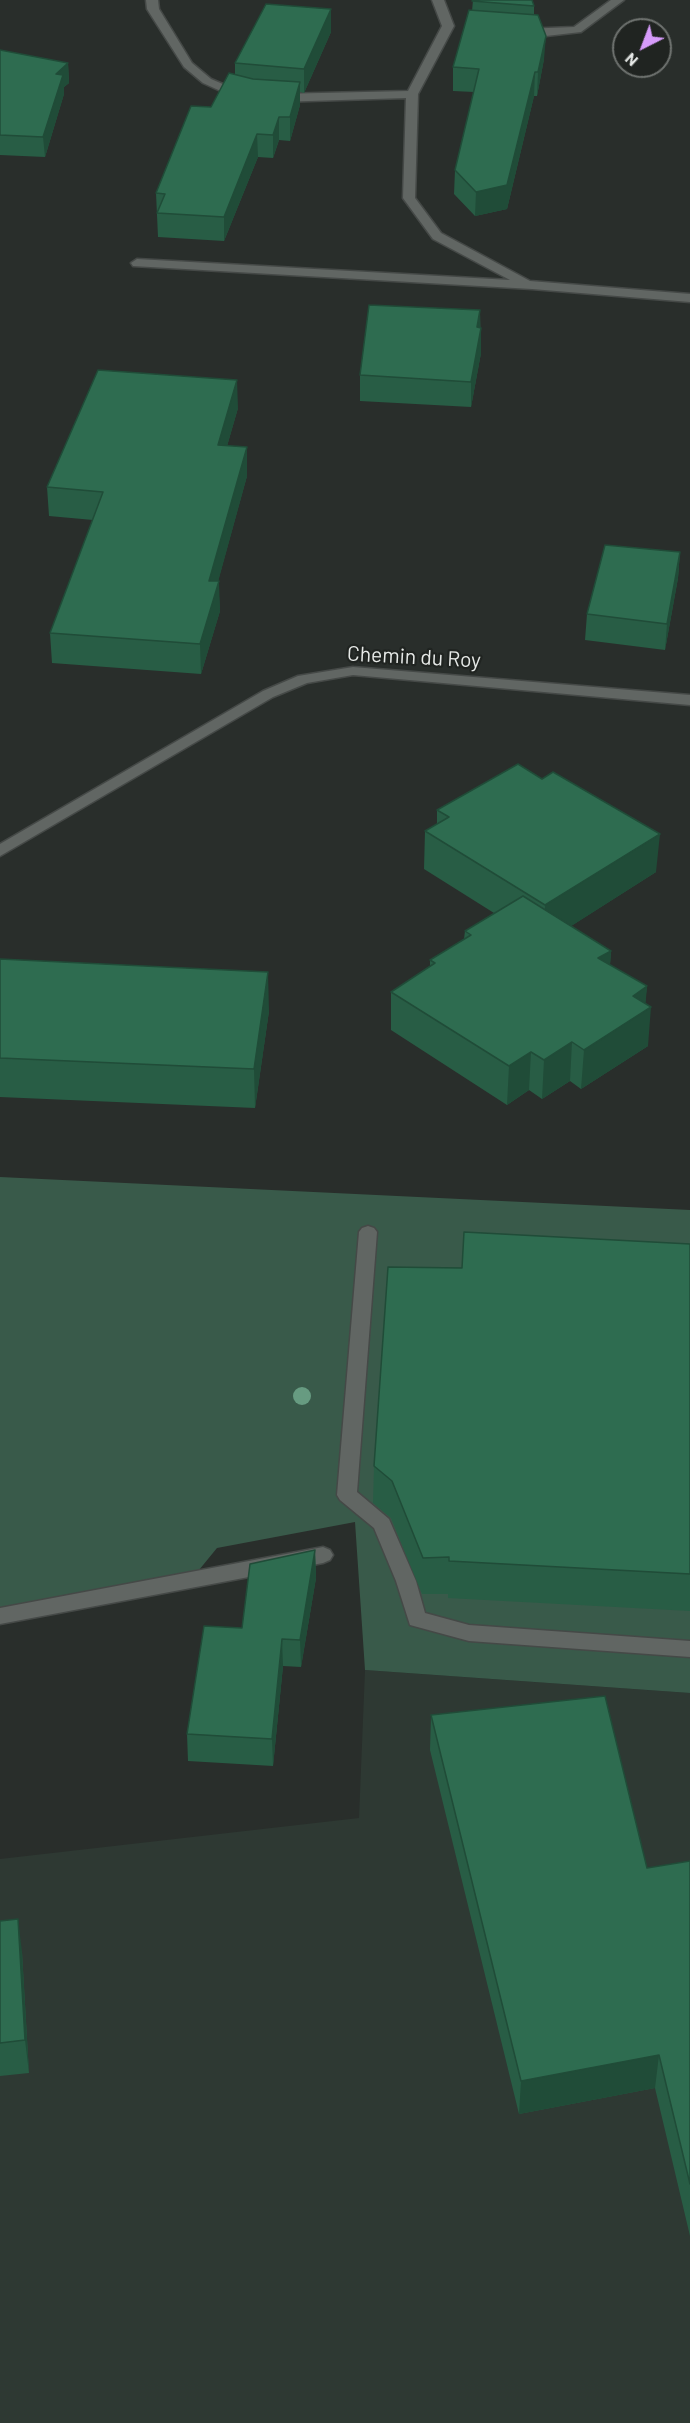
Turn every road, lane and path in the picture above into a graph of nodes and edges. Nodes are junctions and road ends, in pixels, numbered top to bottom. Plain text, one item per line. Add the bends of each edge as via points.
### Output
1 (152, 0) edge
2 (438, 0) edge
3 (618, 0) edge
4 (514, 31) edge
5 (412, 94) junction
6 (136, 263) dead end
7 (532, 285) junction
8 (690, 298) edge
9 (690, 700) edge
10 (0, 851) edge
11 (368, 1232) dead end
12 (323, 1555) dead end
13 (0, 1616) edge
14 (690, 1649) edge

1 - 5 street via 153,9 188,65 207,81 229,91 258,97 308,99
2 - 5 street via 454,26 433,51
3 - 4 street via 577,30
5 - 7 street via 409,198 437,236
6 - 7 street
7 - 8 street
9 - 10 street, Chemin du Roy via 353,671 303,679 268,694
11 - 14 street via 347,1495 382,1524 417,1619 469,1634
12 - 13 street

